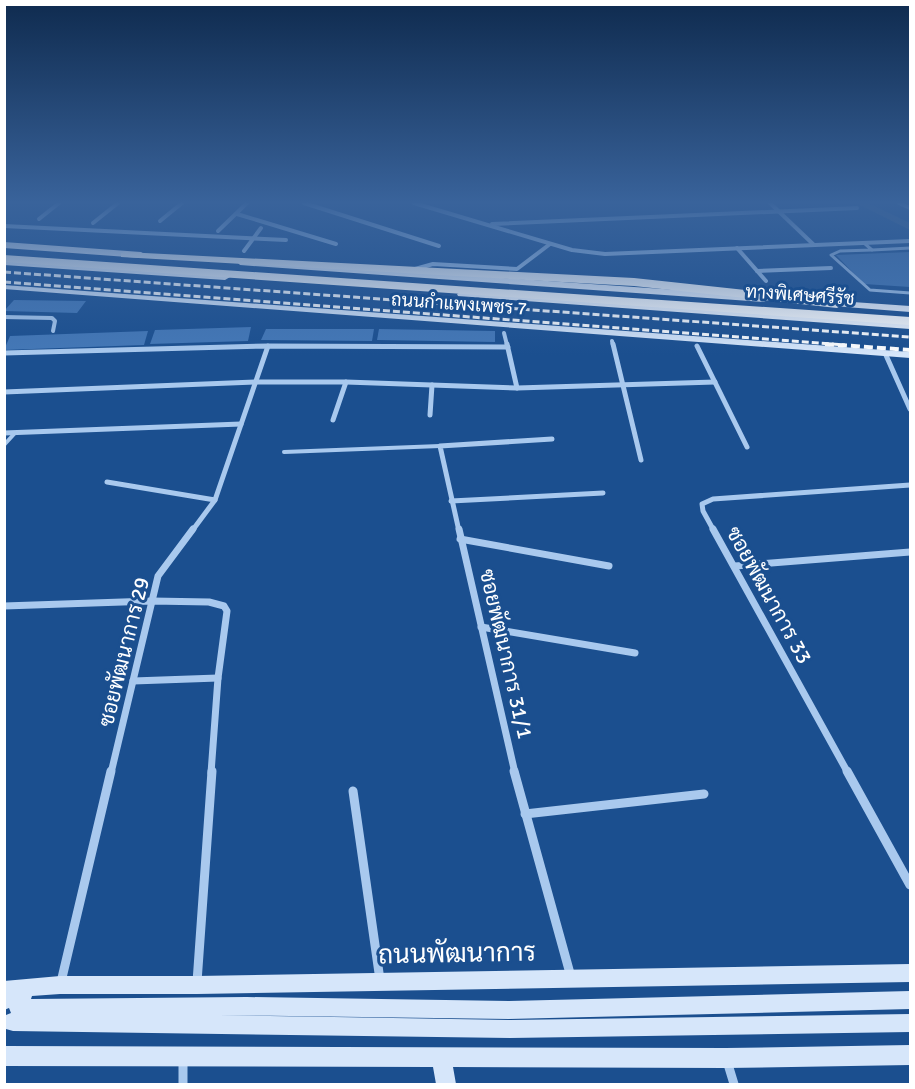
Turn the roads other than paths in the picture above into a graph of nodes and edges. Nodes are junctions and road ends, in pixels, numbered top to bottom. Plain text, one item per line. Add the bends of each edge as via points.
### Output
1 (5, 254) edge
2 (537, 254) edge
3 (742, 254) edge
4 (834, 254) edge
5 (831, 268) dead end
6 (757, 271) junction
7 (397, 274) junction
8 (766, 282) dead end
9 (4, 287) edge
10 (910, 293) edge
11 (837, 304) junction
12 (910, 311) edge
13 (4, 317) edge
14 (910, 321) edge
15 (910, 326) edge
16 (53, 331) dead end
17 (504, 333) dead end
18 (612, 341) dead end
19 (268, 346) junction
20 (697, 346) dead end
21 (508, 347) junction
22 (4, 353) edge
23 (885, 353) junction
24 (910, 355) edge
25 (255, 382) junction
26 (346, 382) junction
27 (715, 382) junction
28 (432, 385) junction
29 (622, 385) junction
30 (517, 388) junction
31 (4, 392) edge
32 (910, 409) edge
33 (430, 415) dead end
34 (333, 420) dead end
35 (241, 424) junction
36 (4, 433) edge
37 (15, 433) junction
38 (552, 439) dead end
39 (4, 445) edge
40 (440, 446) junction
41 (747, 447) dead end
42 (284, 452) dead end
43 (641, 460) dead end
44 (107, 482) dead end
45 (910, 485) edge
46 (603, 493) dead end
47 (215, 500) junction
48 (451, 501) junction
49 (460, 539) junction
50 (910, 552) edge
51 (609, 566) dead end
52 (735, 566) junction
53 (153, 601) junction
54 (4, 606) edge
55 (481, 627) junction
56 (635, 653) dead end
57 (218, 678) junction
58 (133, 681) junction
59 (353, 791) dead end
60 (704, 794) dead end
61 (525, 814) junction
62 (910, 885) edge
63 (910, 973) edge
64 (571, 978) junction
65 (380, 981) junction
66 (60, 985) junction
67 (197, 985) junction
68 (32, 989) junction
69 (4, 990) edge
70 (910, 999) edge
71 (12, 1010) edge
72 (910, 1023) edge
73 (910, 1055) edge
74 (4, 1056) edge
75 (183, 1058) junction
76 (441, 1058) junction
77 (726, 1058) junction
78 (183, 1084) edge
79 (446, 1084) edge
80 (734, 1084) edge

1 - 7 main road
1 - 11 highway via 265,260 634,282
1 - 12 highway, ทางพิเศษศรีรัช
1 - 14 highway, ทางพิเศษศรีรัช
1 - 15 main road
2 - 7 street via 517,269 433,264
3 - 6 street
4 - 10 lane via 870,290
5 - 6 street
6 - 8 street
7 - 11 main road
9 - 23 main road, ถนนกำแพงเพชร 7
11 - 12 main road
13 - 16 street via 52,318
17 - 21 street
18 - 29 street
19 - 21 street
19 - 22 street
19 - 25 street, ซอยพัฒนาการ 29
20 - 27 street
21 - 30 street
23 - 24 main road, ถนนกำแพงเพชร 7
23 - 32 street
25 - 26 street
25 - 31 street
25 - 35 street, ซอยพัฒนาการ 29
26 - 28 street
26 - 34 street
27 - 29 street
27 - 41 street
28 - 30 street
28 - 33 street
29 - 30 street
29 - 43 street
35 - 37 street
35 - 47 street, ซอยพัฒนาการ 29
36 - 37 street
37 - 39 lane
38 - 40 street
40 - 42 lane
40 - 48 street, ซอยพัฒนาการ 31/1
44 - 47 street
45 - 52 street, ซอยพัฒนาการ 33 via 713,499 702,504
46 - 48 street
47 - 53 street, ซอยพัฒนาการ 29 via 158,576
48 - 49 street, ซอยพัฒนาการ 31/1
49 - 51 street
49 - 55 street, ซอยพัฒนาการ 31/1
50 - 52 street
52 - 62 street, ซอยพัฒนาการ 33
53 - 54 street
53 - 57 street via 224,606 227,611
53 - 58 street, ซอยพัฒนาการ 29
55 - 56 street
55 - 61 street, ซอยพัฒนาการ 31/1
57 - 58 street
57 - 67 street
58 - 66 street, ซอยพัฒนาการ 29
59 - 65 street
60 - 61 street
61 - 64 street, ซอยพัฒนาการ 31/1
63 - 64 main road, ถนนพัฒนาการ
64 - 65 main road, ถนนพัฒนาการ
65 - 67 main road, ถนนพัฒนาการ
66 - 67 main road, ถนนพัฒนาการ
66 - 68 main road, ถนนพัฒนาการ
68 - 69 main road, ถนนพัฒนาการ
68 - 71 main road
70 - 71 main road via 509,1010 247,1006
71 - 72 main road via 510,1029
73 - 77 main road
74 - 75 main road
75 - 76 main road
75 - 78 street
76 - 77 main road
76 - 79 main road
77 - 80 street

